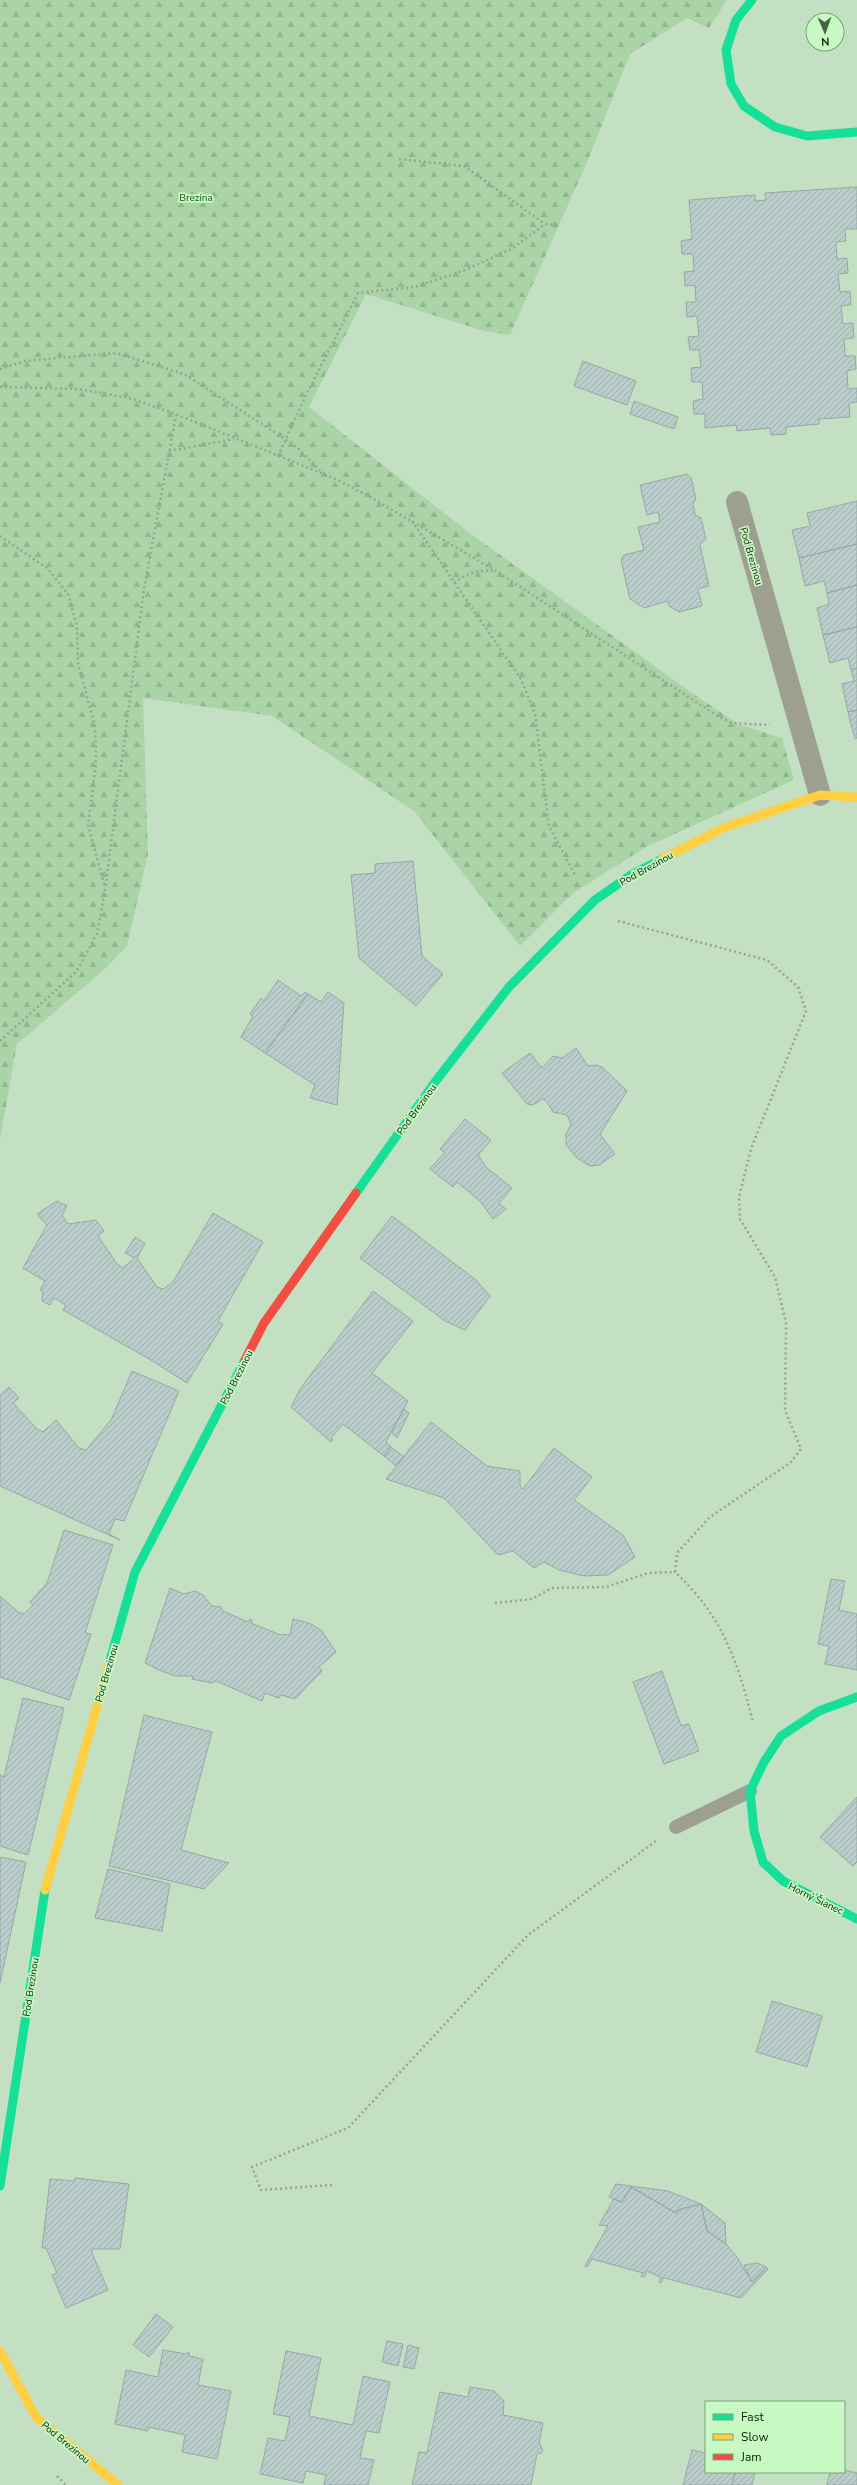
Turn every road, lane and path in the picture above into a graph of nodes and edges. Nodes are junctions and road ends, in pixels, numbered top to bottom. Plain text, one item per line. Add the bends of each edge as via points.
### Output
1 (750, 0) edge
2 (857, 132) edge
3 (399, 159) dead end
4 (545, 224) junction
5 (559, 225) dead end
6 (0, 369) edge
7 (0, 387) edge
8 (176, 414) junction
9 (235, 439) junction
10 (285, 439) junction
11 (168, 451) junction
12 (278, 456) junction
13 (321, 473) junction
14 (737, 502) dead end
15 (412, 521) junction
16 (0, 536) edge
17 (496, 571) junction
18 (454, 583) junction
19 (773, 726) dead end
20 (820, 795) junction
21 (857, 797) edge
22 (580, 882) dead end
23 (106, 890) junction
24 (595, 900) junction
25 (0, 1041) edge
26 (674, 1572) junction
27 (495, 1603) dead end
28 (857, 1697) edge
29 (772, 1748) junction
30 (750, 1791) junction
31 (676, 1827) joint
32 (857, 1919) edge
33 (332, 2185) dead end
34 (0, 2186) edge
35 (0, 2351) edge
36 (118, 2485) edge

1 - 2 street via 736,20 726,50 731,84 744,106 775,127 807,136
3 - 4 path via 464,166
4 - 5 path
4 - 10 path via 513,248 463,271 415,287 358,294
6 - 10 path via 25,361 116,353 184,374
7 - 8 path via 79,389 129,398
8 - 9 path
8 - 11 path
9 - 11 path
9 - 12 path
10 - 12 path
10 - 13 path via 300,450
11 - 23 path via 144,589
12 - 13 path
13 - 15 path
14 - 20 street, Pod Brezinou
15 - 17 path
15 - 18 path
16 - 23 path via 47,568 68,594 77,626 78,664 95,726 96,763 88,825
17 - 18 path via 478,570 466,573
17 - 19 path via 719,717 733,723
18 - 22 path via 521,679 535,714 549,826
20 - 21 street, Pod Brezinou
20 - 24 street, Pod Brezinou via 723,828 631,875
23 - 25 path via 97,934 76,972
24 - 26 path via 609,919 767,960 798,987 806,1012 751,1149 739,1196 740,1219 775,1277 786,1323 785,1410 800,1449 790,1463 710,1517 677,1553
24 - 34 street, Pod Brezinou via 509,987 435,1082 264,1323 135,1572 46,1883
26 - 27 path via 648,1573 606,1587 552,1588 532,1599
26 - 29 path via 689,1585 717,1622 740,1670 758,1738
28 - 29 street via 819,1711 781,1736
29 - 30 street
30 - 31 lane
30 - 32 street, Horný Šianec via 754,1831 763,1862 783,1881
31 - 33 path via 528,1934 348,2128 252,2167 261,2190
35 - 36 street, Pod Brezinou via 36,2417

